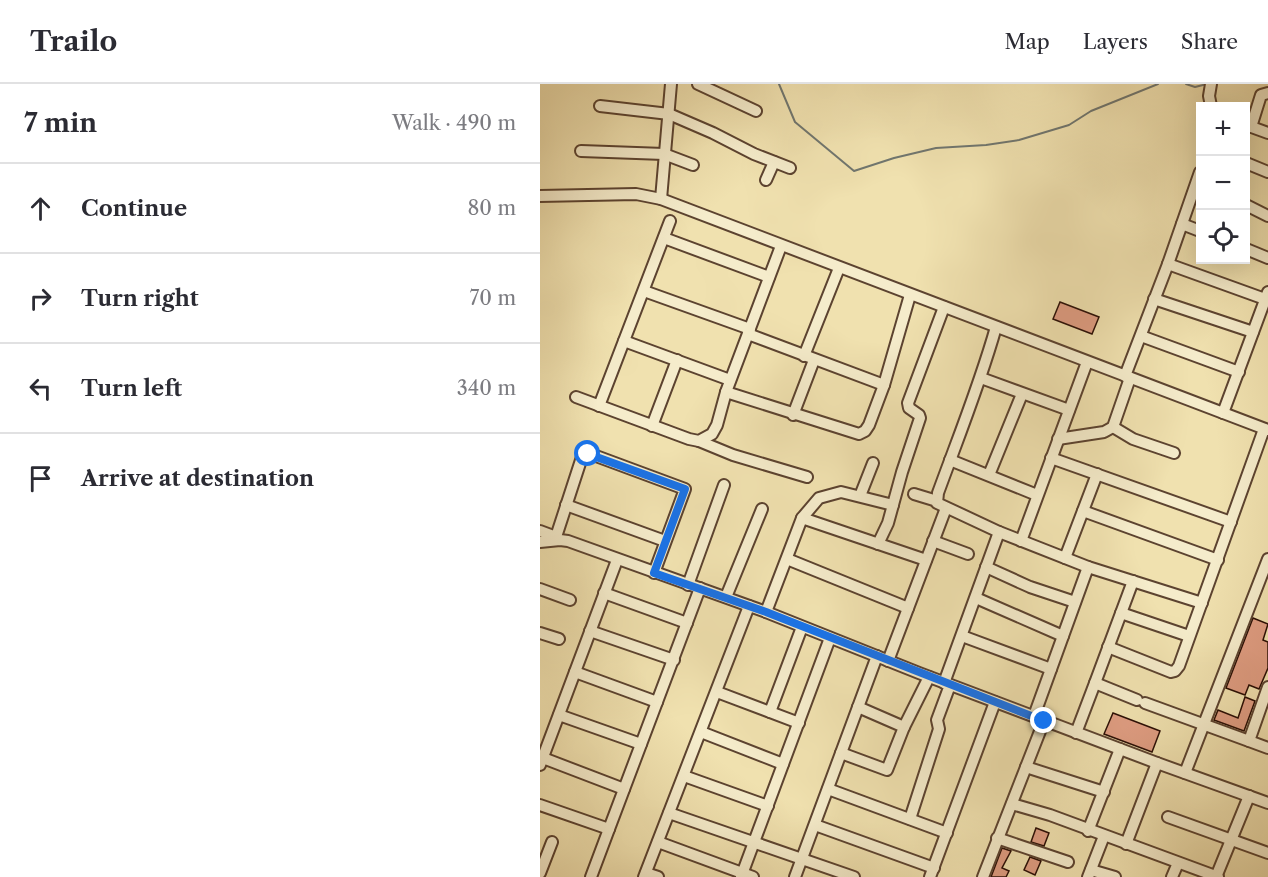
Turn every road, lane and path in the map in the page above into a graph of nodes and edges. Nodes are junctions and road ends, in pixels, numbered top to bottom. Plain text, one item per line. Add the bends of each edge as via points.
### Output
1 (671, 84) edge
2 (698, 84) edge
3 (1210, 86) edge
4 (1268, 93) edge
5 (1210, 102) edge
6 (600, 105) dead end
7 (756, 111) dead end
8 (669, 114) junction
9 (1250, 121) edge
10 (1250, 127) edge
11 (1268, 133) edge
12 (581, 151) dead end
13 (664, 154) junction
14 (774, 162) junction
15 (693, 165) dead end
16 (1250, 165) edge
17 (790, 168) dead end
18 (1268, 172) edge
19 (766, 180) dead end
20 (1196, 192) edge
21 (540, 196) edge
22 (661, 199) junction
23 (1250, 207) edge
24 (1268, 216) edge
25 (670, 221) dead end
26 (1182, 224) junction
27 (1196, 229) edge
28 (664, 238) junction
29 (781, 246) junction
30 (1250, 251) edge
31 (1268, 258) edge
32 (1168, 264) junction
33 (839, 268) junction
34 (769, 277) junction
35 (644, 291) junction
36 (910, 295) junction
37 (1267, 296) edge
38 (1154, 299) junction
39 (944, 307) junction
40 (996, 327) junction
41 (749, 331) junction
42 (1253, 332) junction
43 (1141, 336) junction
44 (624, 341) junction
45 (809, 358) junction
46 (677, 360) junction
47 (1087, 362) junction
48 (1239, 372) junction
49 (1127, 377) junction
50 (981, 378) junction
51 (730, 380) junction
52 (884, 385) junction
53 (726, 392) junction
54 (1022, 393) junction
55 (576, 397) dead end
56 (600, 406) junction
57 (1069, 410) junction
58 (1223, 413) junction
59 (794, 415) junction
60 (652, 426) junction
61 (1113, 427) junction
62 (1266, 430) edge
63 (1058, 439) junction
64 (699, 441) junction
65 (1174, 453) dead end
66 (1051, 458) junction
67 (950, 460) junction
68 (873, 463) dead end
69 (1097, 474) junction
70 (988, 475) junction
71 (807, 477) dead end
72 (724, 485) dead end
73 (914, 494) dead end
74 (1037, 495) junction
75 (860, 496) junction
76 (566, 504) junction
77 (893, 505) junction
78 (941, 505) junction
79 (762, 509) dead end
80 (1083, 511) junction
81 (802, 518) junction
82 (1231, 522) junction
83 (540, 531) edge
84 (999, 532) junction
85 (555, 538) junction
86 (665, 541) junction
87 (933, 541) junction
88 (1020, 541) junction
89 (540, 542) edge
90 (878, 544) junction
91 (968, 554) dead end
92 (1065, 558) junction
93 (787, 559) junction
94 (1268, 559) edge
95 (617, 560) junction
96 (926, 560) junction
97 (1218, 560) junction
98 (986, 567) junction
99 (1088, 567) junction
100 (654, 573) junction
101 (1133, 581) junction
102 (688, 585) junction
103 (700, 588) junction
104 (540, 589) edge
105 (604, 593) junction
106 (726, 597) junction
107 (976, 598) junction
108 (570, 600) dead end
109 (1076, 602) junction
110 (1202, 603) junction
111 (749, 606) junction
112 (908, 608) junction
113 (766, 612) junction
114 (1121, 614) junction
115 (687, 623) junction
116 (802, 627) junction
117 (590, 631) junction
118 (540, 633) edge
119 (962, 636) junction
120 (1063, 636) junction
121 (1189, 636) junction
122 (830, 638) junction
123 (559, 639) dead end
124 (1108, 647) junction
125 (877, 656) junction
126 (674, 660) junction
127 (888, 661) junction
128 (1051, 669) junction
129 (575, 672) junction
130 (929, 677) junction
131 (1095, 683) junction
132 (947, 684) junction
133 (1268, 687) edge
134 (717, 692) junction
135 (657, 702) junction
136 (995, 702) junction
137 (858, 707) junction
138 (770, 712) junction
139 (559, 715) junction
140 (1039, 718) junction
141 (799, 723) junction
142 (1205, 724) junction
143 (904, 727) junction
144 (701, 732) junction
145 (1076, 733) junction
146 (1249, 741) junction
147 (641, 744) junction
148 (1268, 748) edge
149 (1120, 749) junction
150 (841, 753) junction
151 (541, 761) edge
152 (783, 764) junction
153 (1157, 764) junction
154 (1026, 767) junction
155 (1185, 773) junction
156 (684, 776) junction
157 (624, 789) junction
158 (828, 789) junction
159 (1104, 792) junction
160 (1249, 796) junction
161 (1268, 803) edge
162 (1012, 804) junction
163 (540, 805) edge
164 (768, 806) junction
165 (669, 813) junction
166 (1168, 817) dead end
167 (910, 819) junction
168 (814, 825) junction
169 (609, 829) junction
170 (1089, 831) junction
171 (947, 833) junction
172 (1104, 836) junction
173 (998, 838) junction
174 (1230, 840) junction
175 (552, 842) dead end
176 (658, 842) junction
177 (754, 842) junction
178 (1126, 844) junction
179 (1268, 853) edge
180 (802, 857) junction
181 (1068, 862) dead end
182 (1178, 863) junction
183 (540, 873) edge
184 (932, 873) edge
185 (1090, 873) edge
186 (645, 875) edge
187 (746, 876) edge
188 (591, 877) edge
189 (658, 877) edge
190 (795, 877) edge
191 (854, 877) edge
192 (983, 877) edge
193 (1115, 877) edge
194 (1172, 877) edge
195 (1217, 877) edge

1 - 8 street
2 - 7 street
3 - 5 street
4 - 9 street via 1261,95
6 - 8 street
8 - 13 street
8 - 14 street
10 - 11 street
12 - 13 street
13 - 15 street
13 - 22 street
14 - 17 street
14 - 19 street
16 - 18 street
20 - 26 street
21 - 22 street via 636,194
22 - 29 street
23 - 24 street
25 - 28 street
26 - 27 street
26 - 32 street
28 - 34 street
28 - 35 street
29 - 33 street
29 - 34 street
30 - 31 street
32 - 37 street
32 - 38 street
33 - 36 street
33 - 45 street
34 - 41 street
35 - 41 street
35 - 44 street
36 - 39 street
36 - 52 street
37 - 42 street
38 - 42 street
38 - 43 street
39 - 40 street
39 - 77 street via 908,403 920,418
40 - 47 street
40 - 50 street
41 - 45 street
41 - 51 street
42 - 48 street
43 - 48 street
43 - 49 street
44 - 46 street
44 - 56 street
45 - 52 street
45 - 59 street
46 - 51 street
46 - 60 street
47 - 49 street
47 - 57 street
48 - 58 street
49 - 58 street
49 - 61 street
50 - 54 street
50 - 67 street
51 - 53 street
52 - 59 street via 869,425 859,434
53 - 59 street
53 - 64 street via 717,425 712,434
54 - 57 street
54 - 70 street
55 - 56 street
56 - 60 street
57 - 63 street
58 - 62 street
60 - 64 street
61 - 63 street
61 - 65 street via 1133,439
62 - 82 street
63 - 66 street
64 - 71 street
66 - 69 street
66 - 74 street
67 - 70 street
67 - 78 street
68 - 75 street
69 - 80 street
69 - 82 street
70 - 74 street
72 - 102 street
73 - 78 street
74 - 88 street
75 - 77 street
75 - 81 street via 827,494
76 - 85 street
76 - 86 street
76 - 86 street via 582,457 588,454 685,489
77 - 90 street
78 - 84 street
78 - 87 street
79 - 106 street
80 - 92 street
80 - 97 street
81 - 90 street
81 - 93 street
82 - 97 street
83 - 85 street
84 - 88 street
84 - 98 street
85 - 89 street
85 - 95 street
86 - 100 street
87 - 91 street
87 - 96 street
88 - 92 street
90 - 96 street
92 - 99 street
93 - 112 street
93 - 113 street
94 - 142 street
95 - 100 street
95 - 105 street
96 - 112 street
97 - 110 street
98 - 107 street
98 - 109 street
99 - 101 street
99 - 109 street
100 - 102 street
101 - 110 street
101 - 114 street
102 - 103 street
103 - 106 street
103 - 115 street
104 - 108 street
105 - 115 street
105 - 117 street
106 - 111 street
107 - 119 street
107 - 120 street
109 - 120 street
110 - 121 street
111 - 113 street
111 - 134 street
112 - 127 street
113 - 116 street
114 - 121 street
114 - 124 street
115 - 126 street
116 - 122 street
116 - 138 street
117 - 126 street
117 - 129 street
118 - 123 street
119 - 128 street
119 - 132 street
120 - 128 street
121 - 124 street via 1179,666 1171,672
122 - 125 street
122 - 141 street
124 - 131 street
125 - 127 street
125 - 137 street
126 - 135 street
127 - 130 street
128 - 140 street
129 - 135 street
129 - 139 street
130 - 132 street
130 - 143 street
131 - 142 street
131 - 145 street
132 - 136 street
132 - 167 street via 937,720 939,729
133 - 146 street
134 - 138 street
134 - 144 street
135 - 147 street
136 - 140 street
136 - 171 street
137 - 143 street
137 - 150 street
138 - 141 street
139 - 147 street
139 - 151 street
140 - 145 street
140 - 154 street
141 - 152 street
142 - 146 street
142 - 155 street
143 - 150 street via 887,770
144 - 152 street
144 - 156 street
145 - 149 street
146 - 148 street
147 - 157 street
149 - 153 street
149 - 159 street
150 - 158 street
151 - 157 street
152 - 164 street
153 - 155 street
153 - 178 street
154 - 159 street
154 - 162 street
155 - 160 street
156 - 164 street
156 - 165 street
157 - 169 street
158 - 167 street
158 - 168 street
159 - 170 street
160 - 161 street
160 - 174 street
162 - 170 street
162 - 173 street
163 - 169 street
164 - 177 street
165 - 176 street
165 - 177 street
166 - 174 street
167 - 171 street
168 - 180 street
168 - 184 street
169 - 188 street
170 - 172 street
171 - 184 street
172 - 178 street
172 - 185 street
173 - 181 street
173 - 192 street
174 - 179 street
174 - 195 street
175 - 183 street
176 - 186 street
176 - 187 street
177 - 180 street
177 - 187 street
178 - 182 street
180 - 190 street
180 - 191 street
182 - 194 street
182 - 195 street
185 - 193 street
186 - 189 street

